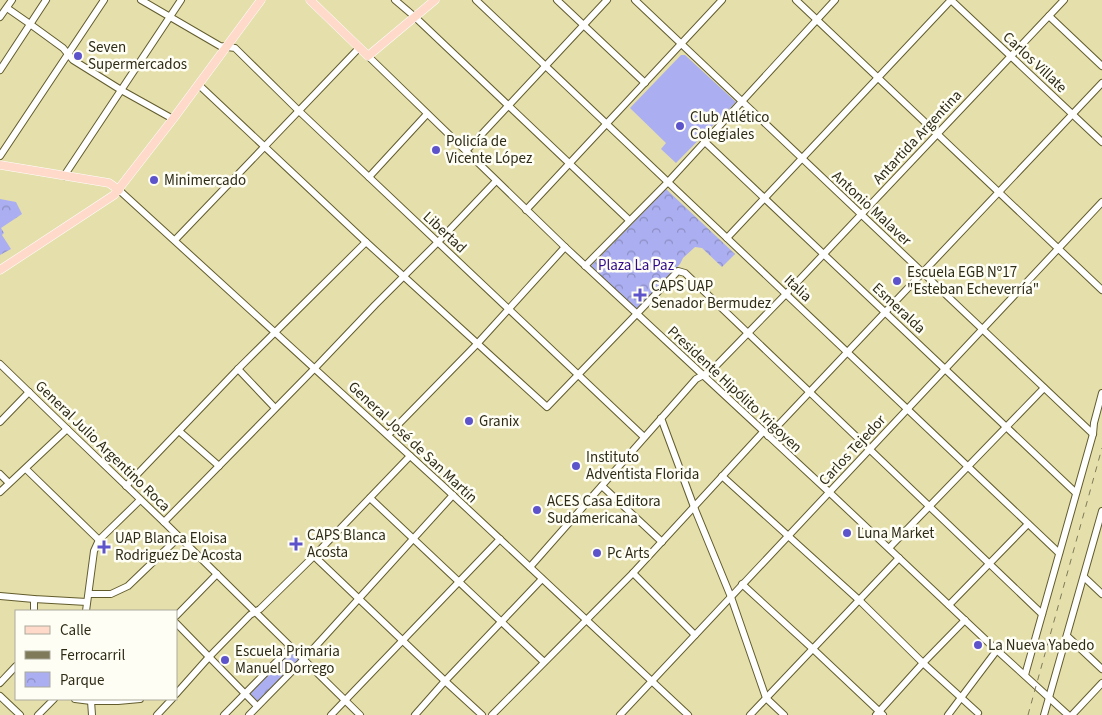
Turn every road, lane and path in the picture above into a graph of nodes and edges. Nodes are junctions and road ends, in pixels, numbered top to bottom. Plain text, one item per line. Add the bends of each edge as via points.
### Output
1 (12, 0) edge
2 (46, 0) edge
3 (141, 0) edge
4 (181, 0) edge
5 (261, 0) edge
6 (310, 0) edge
7 (395, 0) edge
8 (435, 0) edge
9 (476, 0) edge
10 (557, 0) edge
11 (607, 0) edge
12 (635, 0) edge
13 (796, 0) edge
14 (835, 0) edge
15 (951, 0) edge
16 (1064, 0) edge
17 (102, 1) edge
18 (719, 1) edge
19 (2, 11) edge
20 (170, 16) junction
21 (1049, 16) junction
22 (415, 17) junction
23 (816, 20) junction
24 (30, 24) junction
25 (584, 25) junction
26 (681, 44) junction
27 (228, 47) junction
28 (359, 48) junction
29 (67, 54) junction
30 (368, 56) junction
31 (1011, 56) junction
32 (546, 66) junction
33 (1102, 66) edge
34 (0, 70) edge
35 (878, 78) junction
36 (645, 83) junction
37 (1102, 83) edge
38 (199, 85) junction
39 (121, 90) junction
40 (742, 102) junction
41 (509, 106) junction
42 (299, 111) junction
43 (427, 114) junction
44 (1072, 114) junction
45 (173, 119) junction
46 (608, 124) junction
47 (938, 134) junction
48 (704, 142) junction
49 (1102, 142) edge
50 (264, 146) junction
51 (466, 151) junction
52 (0, 156) edge
53 (802, 159) junction
54 (570, 164) junction
55 (0, 165) edge
56 (64, 176) junction
57 (369, 178) junction
58 (496, 181) junction
59 (668, 182) junction
60 (119, 190) junction
61 (999, 193) junction
62 (764, 198) junction
63 (1102, 202) edge
64 (526, 210) junction
65 (861, 215) junction
66 (629, 220) junction
67 (726, 238) junction
68 (175, 240) junction
69 (366, 242) junction
70 (438, 242) junction
71 (564, 247) junction
72 (1058, 248) junction
73 (824, 254) junction
74 (585, 266) junction
75 (0, 270) edge
76 (922, 272) junction
77 (404, 275) junction
78 (1102, 290) edge
79 (786, 294) junction
80 (509, 309) junction
81 (885, 312) junction
82 (637, 314) junction
83 (982, 329) junction
84 (275, 332) junction
85 (748, 334) junction
86 (477, 344) junction
87 (848, 352) junction
88 (0, 364) edge
89 (315, 368) junction
90 (945, 368) junction
91 (238, 369) junction
92 (579, 375) junction
93 (702, 376) junction
94 (1044, 388) junction
95 (29, 392) junction
96 (810, 393) junction
97 (1102, 393) edge
98 (275, 408) junction
99 (907, 409) junction
100 (661, 418) junction
101 (0, 422) edge
102 (1006, 427) junction
103 (67, 429) junction
104 (179, 431) junction
105 (766, 434) junction
106 (1093, 434) junction
107 (388, 435) junction
108 (644, 437) junction
109 (869, 449) junction
110 (410, 456) junction
111 (219, 466) junction
112 (968, 466) junction
113 (26, 469) junction
114 (0, 474) edge
115 (722, 476) junction
116 (9, 483) junction
117 (126, 486) junction
118 (602, 486) junction
119 (0, 492) edge
120 (829, 492) junction
121 (1076, 493) junction
122 (453, 495) junction
123 (370, 498) junction
124 (140, 500) junction
125 (694, 507) junction
126 (929, 507) junction
127 (1101, 515) edge
128 (164, 522) junction
129 (1028, 524) junction
130 (788, 535) junction
131 (179, 537) junction
132 (500, 538) junction
133 (413, 539) junction
134 (99, 540) junction
135 (662, 542) junction
136 (889, 548) junction
137 (1059, 553) junction
138 (314, 556) junction
139 (899, 558) junction
140 (989, 564) junction
141 (530, 566) junction
142 (633, 573) junction
143 (217, 574) junction
144 (1084, 577) junction
145 (542, 579) junction
146 (458, 582) junction
147 (742, 584) junction
148 (89, 594) junction
149 (1102, 594) edge
150 (0, 596) edge
151 (731, 597) junction
152 (359, 598) junction
153 (34, 599) junction
154 (859, 600) junction
155 (87, 602) junction
156 (949, 605) junction
157 (34, 610) edge
158 (86, 610) edge
159 (255, 611) junction
160 (178, 614) edge
161 (1042, 614) junction
162 (587, 620) junction
163 (965, 620) junction
164 (502, 623) junction
165 (178, 625) edge
166 (695, 635) junction
167 (1067, 636) junction
168 (402, 640) junction
169 (292, 647) junction
170 (813, 649) junction
171 (997, 650) junction
172 (210, 657) junction
173 (304, 660) junction
174 (544, 662) junction
175 (923, 663) junction
176 (15, 667) edge
177 (1102, 669) edge
178 (1025, 675) junction
179 (445, 681) junction
180 (652, 681) junction
181 (0, 683) edge
182 (1102, 683) edge
183 (185, 684) junction
184 (178, 687) edge
185 (178, 692) edge
186 (246, 694) junction
187 (0, 696) edge
188 (961, 697) junction
189 (1048, 697) junction
190 (766, 698) junction
191 (53, 700) edge
192 (83, 700) edge
193 (129, 700) edge
194 (171, 700) edge
195 (345, 700) junction
196 (91, 701) junction
197 (258, 706) junction
198 (978, 713) dead end
199 (687, 714) edge
200 (880, 714) edge
201 (20, 715) edge
202 (38, 715) edge
203 (92, 715) edge
204 (157, 715) edge
205 (224, 715) edge
206 (249, 715) edge
207 (330, 715) edge
208 (360, 715) edge
209 (415, 715) edge
210 (482, 715) edge
211 (492, 715) edge
212 (620, 715) edge
213 (750, 715) edge
214 (784, 715) edge
215 (948, 715) edge
216 (1044, 715) edge
217 (1070, 715) edge

1 - 19 street
2 - 24 street
3 - 20 street, Libertad
4 - 20 street
5 - 27 main road
6 - 28 main road
7 - 22 street
8 - 22 main road
9 - 32 street, Italia
10 - 25 street
11 - 25 street
12 - 26 street, Antonio Malaver
13 - 23 street
14 - 23 street
15 - 31 street, Carlos Villate
15 - 35 street
16 - 21 street, Antartida Argentina
17 - 29 street
18 - 26 street
19 - 24 street
20 - 27 street, Libertad via 220,46
20 - 39 street
21 - 31 street, Antartida Argentina
21 - 33 street
22 - 30 main road
22 - 41 street
23 - 35 street
23 - 40 street
24 - 29 street
24 - 34 street
25 - 32 street
25 - 36 street
26 - 36 street
26 - 40 street, Antonio Malaver
27 - 38 main road
27 - 42 street, Libertad via 235,48
28 - 30 main road
28 - 42 street
29 - 39 street
29 - 52 street
30 - 43 street, Presidente Hipólito Yrigoyen
31 - 44 street, Carlos Villate
31 - 47 street, Antartida Argentina
32 - 41 street
32 - 46 street, Italia
35 - 47 street
35 - 53 street
36 - 46 street
37 - 44 street
38 - 45 main road
38 - 50 street
39 - 45 street
39 - 56 street
40 - 48 street
40 - 53 street, Antonio Malaver
41 - 51 street
41 - 54 street
42 - 50 street
42 - 57 street, Libertad
43 - 51 street, Presidente Hipólito Yrigoyen
43 - 57 street
44 - 49 street, Carlos Villate
44 - 61 street
45 - 60 main road
46 - 54 street
46 - 59 street, Italia
47 - 61 street
47 - 65 street, Antartida Argentina
48 - 59 street
48 - 62 street, Esmeralda
50 - 68 street
50 - 69 street
51 - 58 street, Presidente Hipólito Yrigoyen
53 - 62 street
53 - 65 street, Antonio Malaver
54 - 64 street
54 - 66 street
55 - 56 main road
56 - 60 main road via 109,183
57 - 70 street, Libertad
58 - 64 street, Presidente Hipólito Yrigoyen
58 - 70 street
59 - 66 street
59 - 67 street, Italia
60 - 68 street, General José de San Martín
60 - 75 main road
61 - 72 street
61 - 76 street
62 - 67 street
62 - 73 street, Esmeralda
63 - 72 street, Carlos Tejedor
64 - 71 street, Presidente Hipólito Yrigoyen
65 - 73 street, Antartida Argentina
65 - 76 street, Antonio Malaver
66 - 74 street
67 - 79 street, Italia
68 - 84 street, General José de San Martín
69 - 77 street
69 - 84 street
70 - 77 street
70 - 80 street, Libertad
71 - 74 street, Presidente Hipólito Yrigoyen
71 - 80 street
72 - 78 street
72 - 83 street, Carlos Tejedor
73 - 79 street, Antartida Argentina
73 - 81 street, Esmeralda
74 - 82 street, Presidente Hipólito Yrigoyen
76 - 81 street
76 - 83 street, Antonio Malaver
77 - 86 street
77 - 89 street
79 - 85 street, Antartida Argentina
79 - 87 street, Italia
80 - 86 street
80 - 92 street, Libertad
81 - 87 street
81 - 90 street, Esmeralda
82 - 85 street via 678,271 685,273
82 - 92 street
82 - 93 street, Presidente Hipólito Yrigoyen
83 - 90 street, Carlos Tejedor
83 - 94 street, Antonio Malaver
84 - 89 street, General José de San Martín
84 - 91 street
85 - 93 street, Antartida Argentina
85 - 96 street
86 - 92 street via 547,407
86 - 107 street
87 - 96 street
87 - 99 street, Italia
88 - 95 street, General Julio Argentino Roca
89 - 98 street
89 - 107 street, General José de San Martín
90 - 99 street, Carlos Tejedor
90 - 102 street, Esmeralda
91 - 98 street
91 - 104 street
92 - 108 street, Libertad
93 - 100 street, Antartida Argentina
93 - 105 street, Presidente Hipólito Yrigoyen
94 - 102 street
94 - 106 street, Antonio Malaver
95 - 101 street
95 - 103 street, General Julio Argentino Roca
96 - 105 street
96 - 109 street
97 - 106 street
98 - 111 street
99 - 109 street, Carlos Tejedor
99 - 112 street, Italia
100 - 108 street, Antartida Argentina
100 - 125 street
102 - 112 street
102 - 121 street, Esmeralda
103 - 113 street
103 - 117 street, General Julio Argentino Roca
104 - 111 street
104 - 117 street
105 - 115 street
105 - 120 street, Presidente Hipólito Yrigoyen
106 - 121 street
107 - 110 street, General José de San Martín
108 - 118 street, Antartida Argentina
109 - 120 street, Carlos Tejedor
109 - 126 street
110 - 122 street, General José de San Martín
110 - 123 street
111 - 128 street
112 - 126 street
112 - 129 street, Italia
113 - 116 street
113 - 134 street
114 - 116 street
115 - 125 street
115 - 130 street
116 - 119 street
117 - 124 street, General Julio Argentino Roca
118 - 135 street
118 - 141 street, Antartida Argentina
120 - 130 street, Carlos Tejedor
120 - 136 street, Presidente Hipólito Yrigoyen
121 - 137 street
122 - 132 street, General José de San Martín
122 - 133 street
123 - 133 street
123 - 138 street
124 - 128 street, General Julio Argentino Roca
124 - 134 street
125 - 135 street
125 - 151 street
126 - 136 street
126 - 140 street
127 - 144 street
128 - 131 street, General Julio Argentino Roca
129 - 137 street, Italia
129 - 140 street
130 - 147 street, Carlos Tejedor
130 - 154 street
131 - 143 street, General Julio Argentino Roca
131 - 148 street via 128,586 111,594
132 - 141 street, General José de San Martín
132 - 146 street
133 - 146 street
133 - 152 street
134 - 148 street via 94,551
135 - 142 street
136 - 139 street, Presidente Hipólito Yrigoyen
137 - 161 street
138 - 152 street
138 - 159 street
139 - 154 street
139 - 156 street, Presidente Hipólito Yrigoyen
140 - 156 street
140 - 161 street
141 - 145 street, General José de San Martín
142 - 162 street
142 - 166 street
143 - 159 street, General Julio Argentino Roca
143 - 160 street
144 - 149 street
144 - 167 street
145 - 162 street, General José de San Martín
145 - 164 street
146 - 164 street
146 - 168 street
147 - 151 street, Carlos Tejedor
147 - 170 street
148 - 155 street
150 - 153 street
151 - 166 street, Carlos Tejedor
151 - 190 street
152 - 168 street
152 - 173 street
153 - 155 street
153 - 157 street
154 - 170 street
154 - 175 street
155 - 158 street
156 - 163 street, Presidente Hipólito Yrigoyen
159 - 169 street, General Julio Argentino Roca
159 - 172 street
161 - 178 street
162 - 174 street
162 - 180 street, General José de San Martín
163 - 171 street, Presidente Hipólito Yrigoyen
163 - 175 street
164 - 174 street
164 - 179 street
165 - 172 street
166 - 180 street, Carlos Tejedor
167 - 177 street
167 - 189 street
168 - 179 street
168 - 195 street
169 - 173 street, General Julio Argentino Roca
169 - 186 street
170 - 190 street
170 - 200 street
171 - 178 street, Presidente Hipólito Yrigoyen
171 - 188 street
172 - 183 street
172 - 186 street
173 - 195 street, General Julio Argentino Roca
173 - 197 street
174 - 211 street
175 - 188 street
175 - 200 street
176 - 181 street
178 - 189 street, Presidente Hipólito Yrigoyen
179 - 209 street
179 - 210 street
180 - 199 street, General José de San Martín
180 - 212 street, Carlos Tejedor
182 - 217 street
183 - 184 street
183 - 185 street
186 - 197 street
186 - 205 street
187 - 201 street
188 - 198 street
188 - 215 street
189 - 216 street
189 - 217 street, Presidente Hipólito Yrigoyen
190 - 213 street
190 - 214 street
191 - 202 street
192 - 196 street
193 - 196 street
194 - 204 street
195 - 207 street
195 - 208 street, General Julio Argentino Roca
196 - 203 street
197 - 206 street

